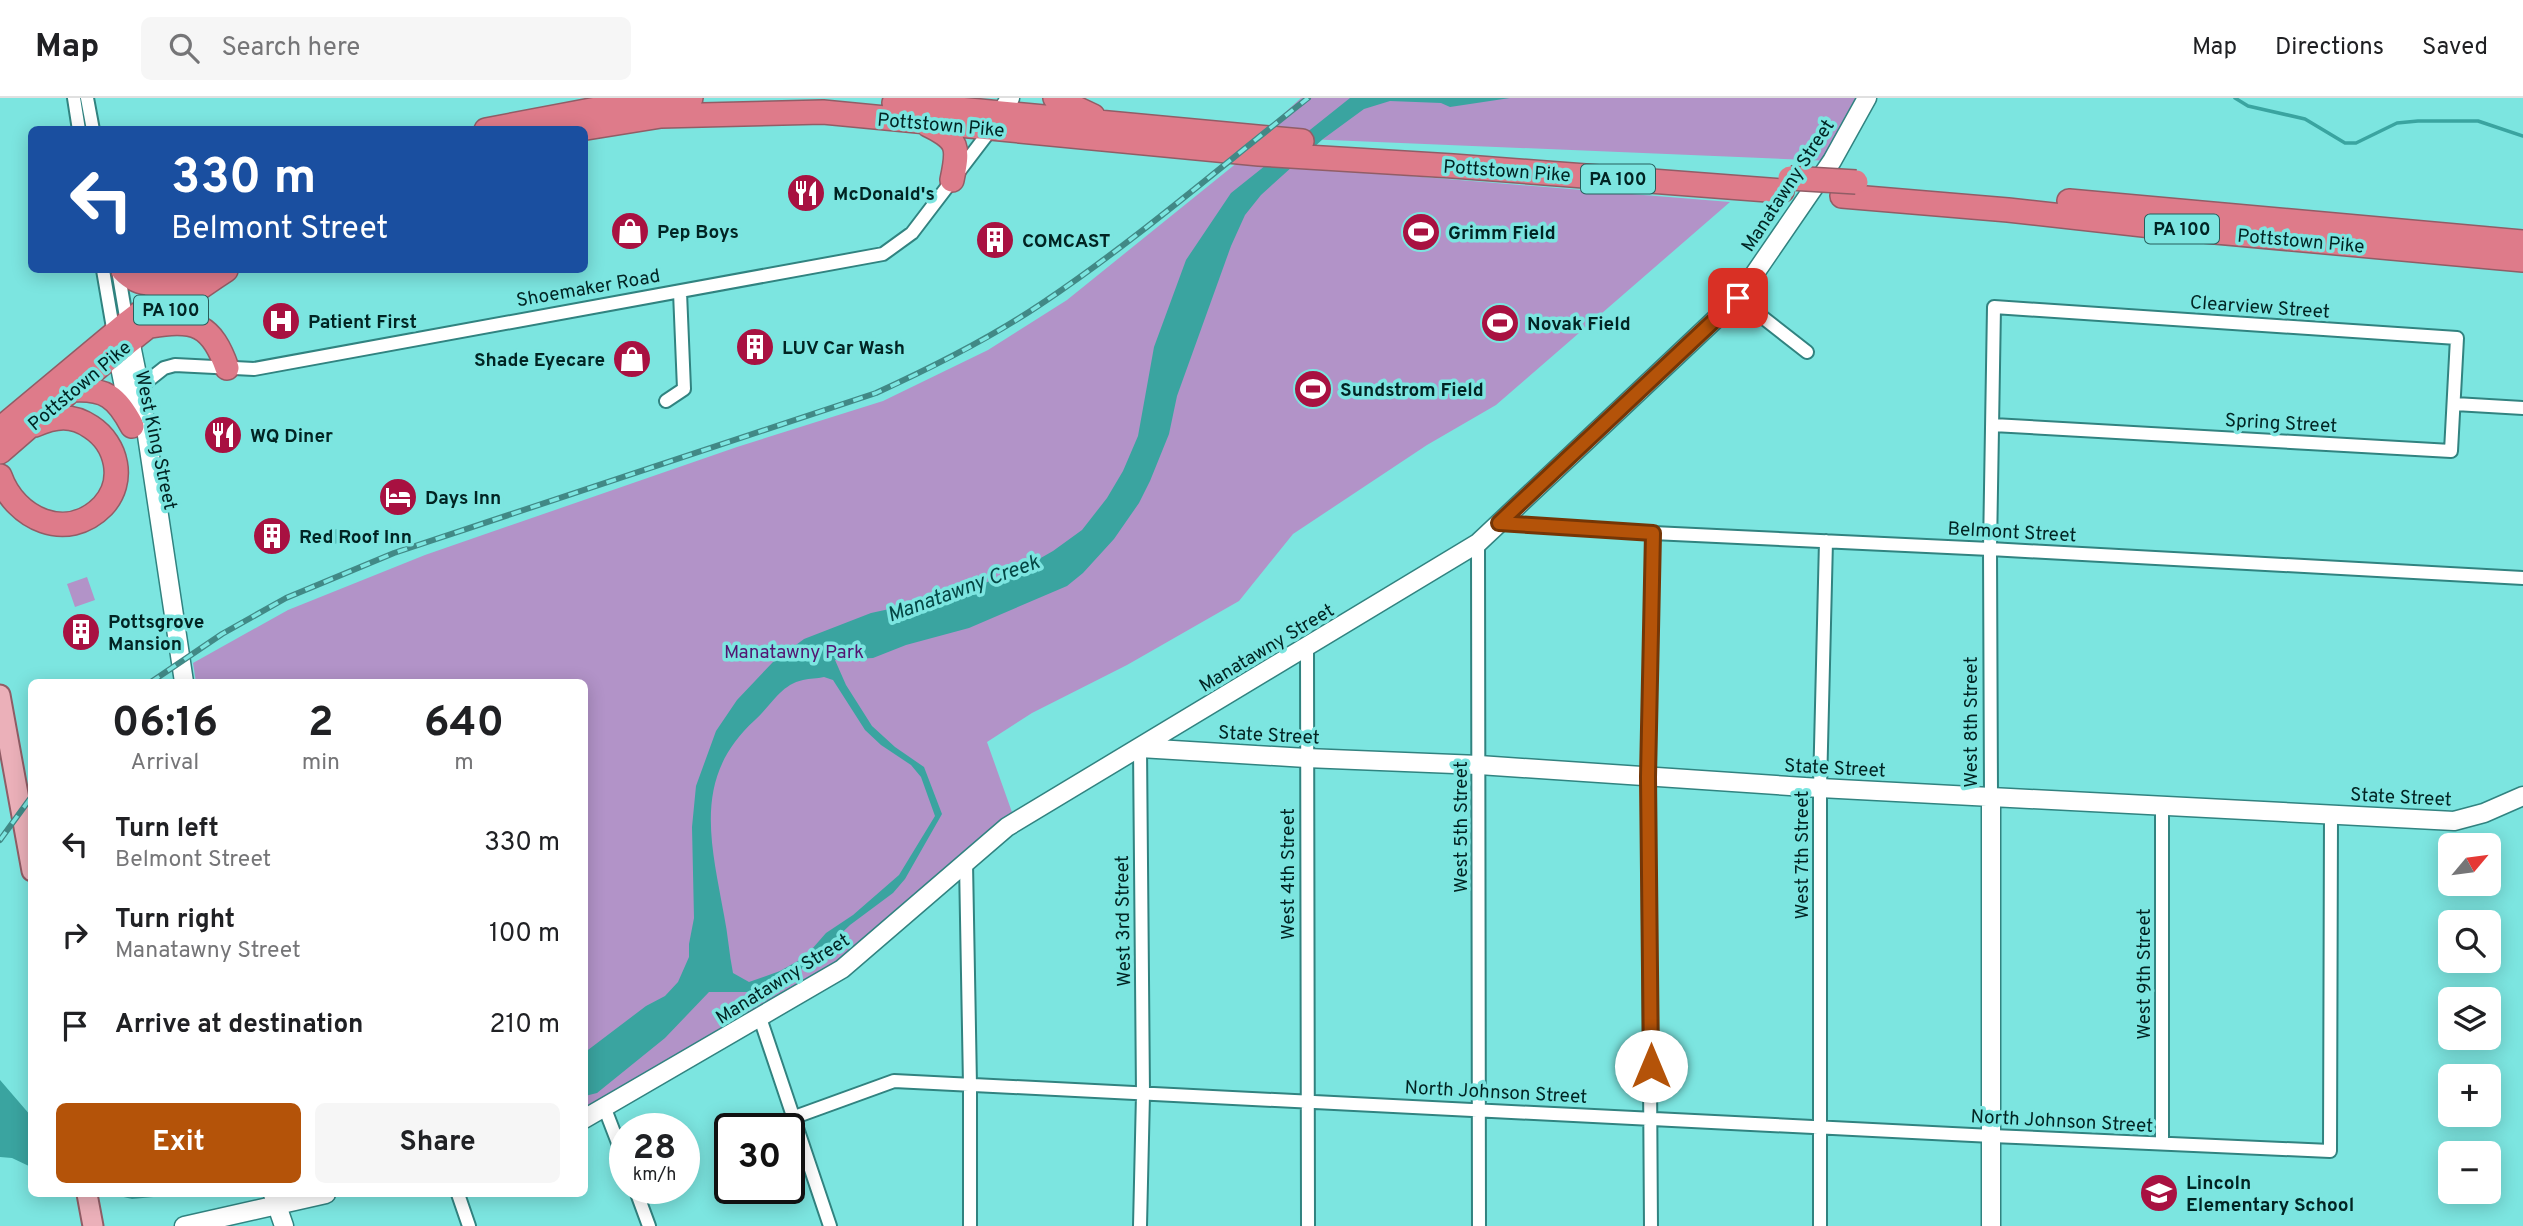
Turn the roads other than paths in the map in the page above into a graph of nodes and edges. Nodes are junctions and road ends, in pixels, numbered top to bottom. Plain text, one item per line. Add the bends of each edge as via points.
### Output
1 (74, 98) edge
2 (87, 98) edge
3 (691, 98) edge
4 (781, 98) edge
5 (1055, 98) edge
6 (1867, 98) edge
7 (1007, 110) edge
8 (922, 122) junction
9 (1108, 123) junction
10 (78, 126) edge
11 (92, 126) edge
12 (507, 126) edge
13 (588, 128) edge
14 (1462, 158) junction
15 (952, 180) junction
16 (1849, 189) junction
17 (2523, 242) edge
18 (2523, 260) edge
19 (104, 273) edge
20 (118, 273) edge
21 (126, 273) edge
22 (187, 273) edge
23 (192, 273) edge
24 (222, 273) edge
25 (680, 292) junction
26 (1738, 298) junction
27 (1994, 307) joint
28 (151, 326) junction
29 (122, 338) junction
30 (1807, 352) dead end
31 (228, 368) junction
32 (140, 387) junction
33 (72, 390) junction
34 (666, 401) dead end
35 (2455, 404) junction
36 (2523, 408) edge
37 (1993, 425) junction
38 (132, 426) junction
39 (15, 428) edge
40 (0, 452) edge
41 (0, 476) edge
42 (1499, 523) junction
43 (1653, 533) junction
44 (1826, 541) junction
45 (1478, 543) junction
46 (1990, 548) junction
47 (2523, 578) edge
48 (174, 619) junction
49 (1307, 647) junction
50 (184, 679) edge
51 (0, 695) edge
52 (3, 729) edge
53 (1140, 748) junction
54 (1306, 758) junction
55 (1479, 765) junction
56 (1648, 777) junction
57 (1820, 788) junction
58 (1991, 796) junction
59 (2523, 796) edge
60 (2162, 805) junction
61 (2331, 814) junction
62 (28, 851) edge
63 (966, 863) junction
64 (760, 1018) junction
65 (970, 1085) junction
66 (1143, 1094) junction
67 (1308, 1100) junction
68 (605, 1109) junction
69 (1480, 1111) junction
70 (790, 1113) edge
71 (805, 1113) edge
72 (588, 1117) edge
73 (1651, 1118) junction
74 (609, 1119) edge
75 (1820, 1127) junction
76 (1992, 1136) junction
77 (2162, 1143) junction
78 (805, 1155) edge
79 (295, 1197) edge
80 (459, 1197) edge
81 (274, 1199) edge
82 (88, 1200) edge
83 (641, 1204) edge
84 (93, 1226) edge
85 (184, 1226) edge
86 (284, 1226) edge
87 (469, 1226) edge
88 (649, 1226) edge
89 (830, 1226) edge
90 (970, 1226) edge
91 (1140, 1226) edge
92 (1308, 1226) edge
93 (1479, 1226) edge
94 (1651, 1226) edge
95 (1821, 1226) edge
96 (1991, 1226) edge

1 - 10 street
2 - 11 street
3 - 12 highway via 623,104
4 - 7 highway, Pottstown Pike / PA 100
5 - 9 highway
6 - 26 street, Manatawny Street via 1832,162
7 - 8 highway, Pottstown Pike / PA 100
7 - 9 highway, Pottstown Pike / PA 100
7 - 14 highway, Pottstown Pike / PA 100 via 1259,153
7 - 15 street, Shoemaker Road
8 - 13 highway, Pottstown Pike / PA 100 via 823,112 661,116
8 - 15 highway via 944,132 956,146
9 - 14 highway, Pottstown Pike / PA 100
14 - 16 highway, Pottstown Pike / PA 100, bridge
15 - 25 street, Shoemaker Road via 912,233 883,254
16 - 17 highway, Pottstown Pike / PA 100
16 - 18 highway, Pottstown Pike / PA 100
19 - 29 street, West King Street
20 - 29 street, West King Street
21 - 22 highway via 149,284
23 - 29 highway, Pottstown Pike / PA 100
24 - 28 highway, Pottstown Pike / PA 100
25 - 31 street, Shoemaker Road via 254,369
25 - 34 street via 684,389
26 - 30 street
26 - 42 street, Manatawny Street
27 - 35 street, Clearview Street via 2456,338
27 - 37 street, West 8th Street
28 - 29 highway, Pottstown Pike / PA 100
28 - 31 highway via 182,322 199,326 216,341
29 - 32 street, West King Street
29 - 33 highway, Pottstown Pike / PA 100
29 - 38 street, West King Street
29 - 39 highway, Pottstown Pike / PA 100
31 - 32 street, Shoemaker Road via 175,365
32 - 48 street, West King Street
33 - 38 highway via 108,396
33 - 39 highway, Pottstown Pike / PA 100
35 - 36 street
35 - 37 street, Spring Street via 2451,451
37 - 46 street, West 8th Street
38 - 48 street, West King Street
39 - 40 highway, Pottstown Pike / PA 100
39 - 41 highway via 53,418 83,421 113,450 115,478 103,506 67,523 33,517 18,506
42 - 43 street, Belmont Street
42 - 45 street, Manatawny Street
43 - 44 street, Belmont Street
43 - 56 street
44 - 46 street, Belmont Street
44 - 57 street, West 7th Street
45 - 49 street, Manatawny Street
45 - 55 street, West 5th Street
46 - 47 street, Belmont Street
46 - 58 street, West 8th Street
48 - 50 street, West King Street
49 - 53 street, Manatawny Street
49 - 54 street, West 4th Street
51 - 52 main road
52 - 62 main road
53 - 54 street, State Street
53 - 63 street, Manatawny Street via 1007,827
53 - 66 street, West 3rd Street
54 - 55 street, State Street
54 - 67 street, West 4th Street
55 - 56 street, State Street
55 - 69 street, West 5th Street
56 - 57 street, State Street
56 - 73 street
57 - 58 street, State Street
57 - 75 street, West 7th Street
58 - 60 street, State Street
58 - 76 street, West 8th Street
59 - 61 street, State Street via 2454,821
60 - 61 street, State Street
60 - 77 street, West 9th Street
61 - 77 street, North Johnson Street via 2330,1150
63 - 64 street, Manatawny Street via 842,969
63 - 65 street
64 - 68 street, Manatawny Street
64 - 70 street
65 - 66 street, North Johnson Street
65 - 71 street, North Johnson Street via 894,1081
65 - 90 street
66 - 67 street, North Johnson Street
66 - 91 street, West 3rd Street
67 - 69 street, North Johnson Street
67 - 92 street, West 4th Street
68 - 72 street, Manatawny Street
68 - 74 street
69 - 73 street, North Johnson Street
69 - 93 street, West 5th Street
73 - 75 street, North Johnson Street
73 - 94 street
75 - 76 street, North Johnson Street
75 - 95 street, West 7th Street
76 - 77 street, North Johnson Street
76 - 96 street, West 8th Street
78 - 89 street
79 - 81 street
80 - 87 street
81 - 85 street
81 - 86 street
82 - 84 main road
83 - 88 street

